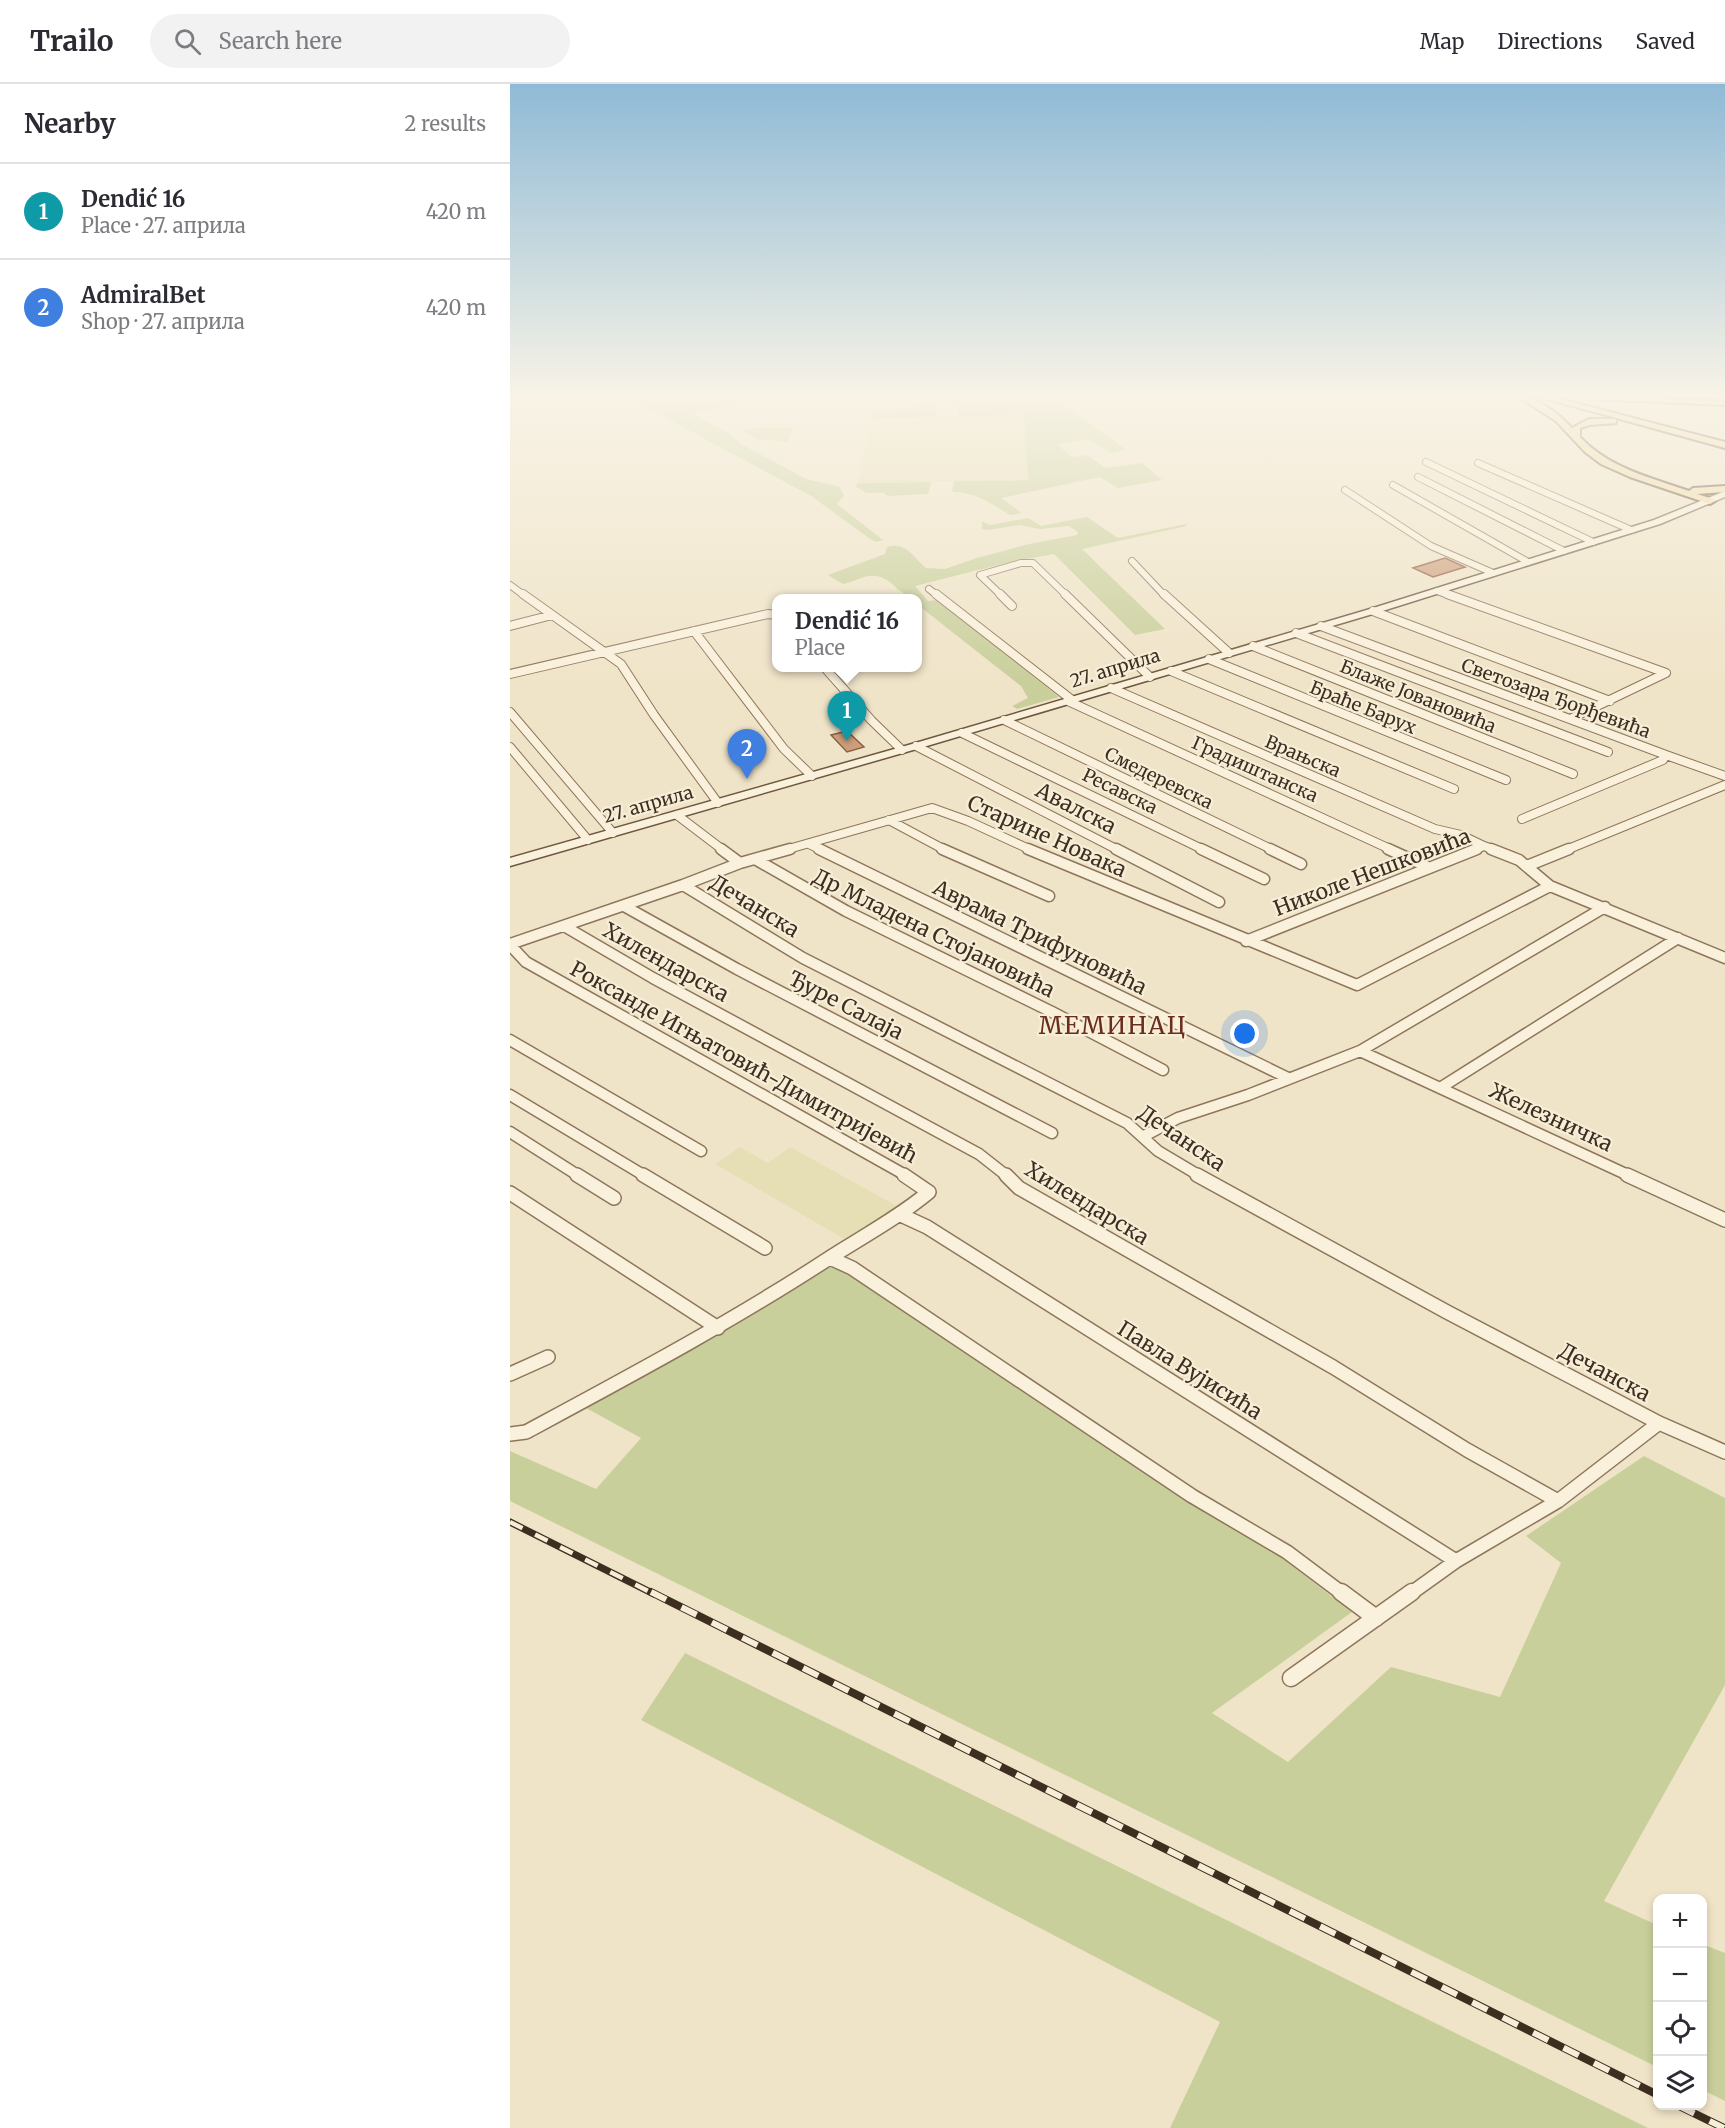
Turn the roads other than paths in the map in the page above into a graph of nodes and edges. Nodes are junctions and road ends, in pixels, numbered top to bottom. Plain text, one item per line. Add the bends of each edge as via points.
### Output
1 (1349, 492) edge
2 (1406, 492) edge
3 (1448, 492) edge
4 (1489, 492) edge
5 (1545, 492) edge
6 (1685, 492) edge
7 (1694, 492) edge
8 (1725, 494) edge
9 (1711, 501) junction
10 (1631, 530) junction
11 (1593, 542) junction
12 (1564, 551) junction
13 (1132, 561) dead end
14 (1528, 562) junction
15 (1493, 573) junction
16 (510, 585) edge
17 (929, 589) dead end
18 (1437, 591) junction
19 (1012, 606) dead end
20 (1373, 611) junction
21 (552, 615) junction
22 (772, 616) edge
23 (510, 626) edge
24 (1321, 626) junction
25 (694, 631) junction
26 (1296, 633) junction
27 (1253, 646) junction
28 (607, 653) junction
29 (1229, 653) junction
30 (1209, 659) junction
31 (1171, 671) junction
32 (829, 672) edge
33 (510, 674) edge
34 (1150, 677) junction
35 (1111, 688) junction
36 (1070, 700) junction
37 (1610, 701) junction
38 (510, 712) edge
39 (1570, 719) junction
40 (1004, 720) junction
41 (962, 733) junction
42 (916, 746) junction
43 (510, 747) edge
44 (902, 750) junction
45 (1608, 752) dead end
46 (1666, 755) junction
47 (1573, 774) dead end
48 (812, 776) junction
49 (1725, 776) edge
50 (1506, 780) dead end
51 (1725, 785) edge
52 (1454, 789) dead end
53 (718, 803) junction
54 (677, 814) junction
55 (1522, 819) dead end
56 (889, 820) junction
57 (613, 832) junction
58 (588, 840) junction
59 (809, 844) junction
60 (1484, 846) junction
61 (755, 860) junction
62 (510, 862) edge
63 (740, 863) junction
64 (1301, 864) dead end
65 (1527, 866) junction
66 (1428, 867) junction
67 (1264, 879) dead end
68 (683, 885) junction
69 (1550, 886) junction
70 (1049, 896) dead end
71 (1219, 902) dead end
72 (624, 906) junction
73 (1605, 907) junction
74 (564, 926) junction
75 (1678, 938) junction
76 (1246, 941) junction
77 (510, 944) edge
78 (1725, 958) edge
79 (510, 1040) edge
80 (1360, 1051) junction
81 (1163, 1070) dead end
82 (1288, 1078) junction
83 (1440, 1088) junction
84 (510, 1095) edge
85 (510, 1132) edge
86 (1052, 1133) dead end
87 (1144, 1136) junction
88 (701, 1151) dead end
89 (510, 1193) edge
90 (614, 1198) dead end
91 (900, 1215) junction
92 (1725, 1220) edge
93 (765, 1248) dead end
94 (830, 1258) junction
95 (718, 1328) junction
96 (548, 1357) dead end
97 (510, 1374) edge
98 (1659, 1423) junction
99 (510, 1434) edge
100 (1725, 1452) edge
101 (1558, 1501) junction
102 (1456, 1561) junction
103 (1376, 1618) junction
104 (1291, 1678) dead end

1 - 15 street via 1431,546
2 - 14 street
3 - 12 street
4 - 11 street
5 - 10 street
6 - 9 main road
7 - 9 main road
8 - 9 main road, 27. априла
9 - 10 main road, 27. априла
10 - 11 main road, 27. априла
11 - 12 main road, 27. априла
12 - 14 main road, 27. априла
13 - 29 street
14 - 15 main road, 27. априла
15 - 18 main road, 27. априла
16 - 21 street
17 - 36 street, Градиштанска
18 - 20 main road, 27. априла
18 - 37 street via 1666,673
19 - 34 street via 980,574 1033,563
20 - 24 main road, 27. априла
20 - 37 street
21 - 23 street
21 - 28 street
22 - 25 street
24 - 26 main road, 27. априла
24 - 39 street, Светозара Ђорђевића
25 - 28 street
25 - 48 street via 784,749
26 - 27 main road, 27. априла
26 - 45 street
27 - 29 main road, 27. априла
27 - 47 street, Блаже Јовановића
28 - 33 street
28 - 53 street via 621,664
29 - 30 main road, 27. априла
30 - 31 main road, 27. априла
30 - 50 street, Браће Барух
31 - 34 main road, 27. априла
31 - 52 street
32 - 44 street
34 - 35 main road, 27. априла
35 - 36 main road, 27. априла
35 - 60 street, Врањска via 1435,829
36 - 40 main road, 27. априла
36 - 66 street, Градиштанска
37 - 39 street
38 - 57 street
39 - 46 street, Светозара Ђорђевића
40 - 41 main road, 27. априла
40 - 64 street, Смедеревска
41 - 42 main road, 27. априла
41 - 67 street, Ресавска
42 - 44 main road, 27. априла
42 - 71 street, Авалска
43 - 58 street
44 - 48 main road, 27. априла
46 - 49 street
46 - 55 street, Светозара Ђорђевића via 1664,760
48 - 53 main road, 27. априла
51 - 65 street
53 - 54 main road, 27. априла
54 - 57 main road, 27. априла
54 - 63 street
56 - 59 street, Старине Новака
56 - 70 street via 929,843
56 - 76 street, Старине Новака via 940,809
57 - 58 main road, 27. априла
58 - 62 main road, 27. априла
59 - 61 street, Старине Новака
59 - 82 street, Аврама Трифуновића
60 - 65 street, Николе Нешковића
60 - 66 street, Николе Нешковића
61 - 63 street, Старине Новака
61 - 81 street, Др Младена Стојановића via 856,916
63 - 68 street, Старине Новака
65 - 69 street, Николе Нешковића
66 - 76 street, Николе Нешковића
68 - 72 street, Старине Новака
68 - 87 street, Дечанска via 803,958 1127,1123
69 - 73 street, Николе Нешковића
69 - 76 street, Старине Новака via 1357,985
72 - 74 street, Старине Новака
72 - 86 street, Ђуре Салаја
73 - 75 street, Николе Нешковића
73 - 80 street
74 - 77 street, Старине Новака
74 - 101 street, Хилендарска via 970,1149 1000,1169 1019,1188
75 - 78 street, Николе Нешковића
75 - 83 street
77 - 91 street, Роксанде Игњатовић-Димитријевић via 526,962 926,1187 929,1192
79 - 88 street
80 - 82 street
80 - 83 street, Железничка
82 - 87 street via 1178,1118
83 - 92 street, Железничка
84 - 93 street
85 - 90 street
87 - 98 street, Дечанска via 1165,1155 1240,1200
89 - 95 street via 681,1300
91 - 94 street
91 - 102 street, Павла Вујисића via 927,1227
94 - 95 street
94 - 103 street via 852,1268 1192,1496 1287,1552
95 - 99 street via 526,1432
96 - 97 street
98 - 100 street, Дечанска
98 - 101 street
101 - 102 street
102 - 103 street
103 - 104 street

